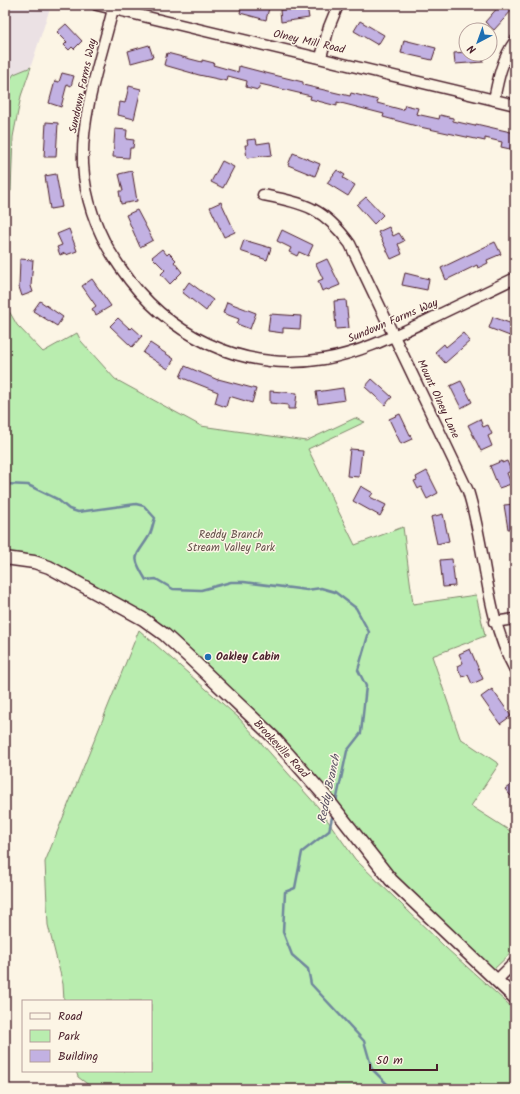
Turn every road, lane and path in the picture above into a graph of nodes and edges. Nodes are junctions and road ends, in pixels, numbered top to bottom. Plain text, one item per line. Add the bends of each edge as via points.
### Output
1 (97, 5) edge
2 (338, 5) edge
3 (112, 9) junction
4 (515, 41) edge
5 (321, 58) junction
6 (494, 100) junction
7 (515, 105) edge
8 (263, 195) dead end
9 (515, 278) edge
10 (394, 336) junction
11 (5, 558) edge
12 (515, 619) edge
13 (494, 622) junction
14 (515, 670) edge
15 (515, 962) edge
16 (496, 981) junction
17 (515, 998) edge

1 - 3 street, Olney Mill Road
2 - 5 street
3 - 5 street, Olney Mill Road
3 - 10 street, Sundown Farms Way via 87,116 83,166 98,231 135,290 160,314 188,335 237,355 269,361 325,359 358,351
4 - 6 street via 499,72
5 - 6 street, Olney Mill Road
6 - 7 street, Olney Mill Road
8 - 10 street, Mount Olney Lane via 310,207 337,226 350,244
9 - 10 street, Sundown Farms Way
10 - 13 street, Mount Olney Lane via 468,491 476,518
11 - 16 street, Brookeville Road via 49,567 143,619 165,635 273,737 324,794 391,880
12 - 13 street
13 - 14 street, Mount Olney Lane via 503,648
15 - 16 street
16 - 17 street, Brookeville Road

